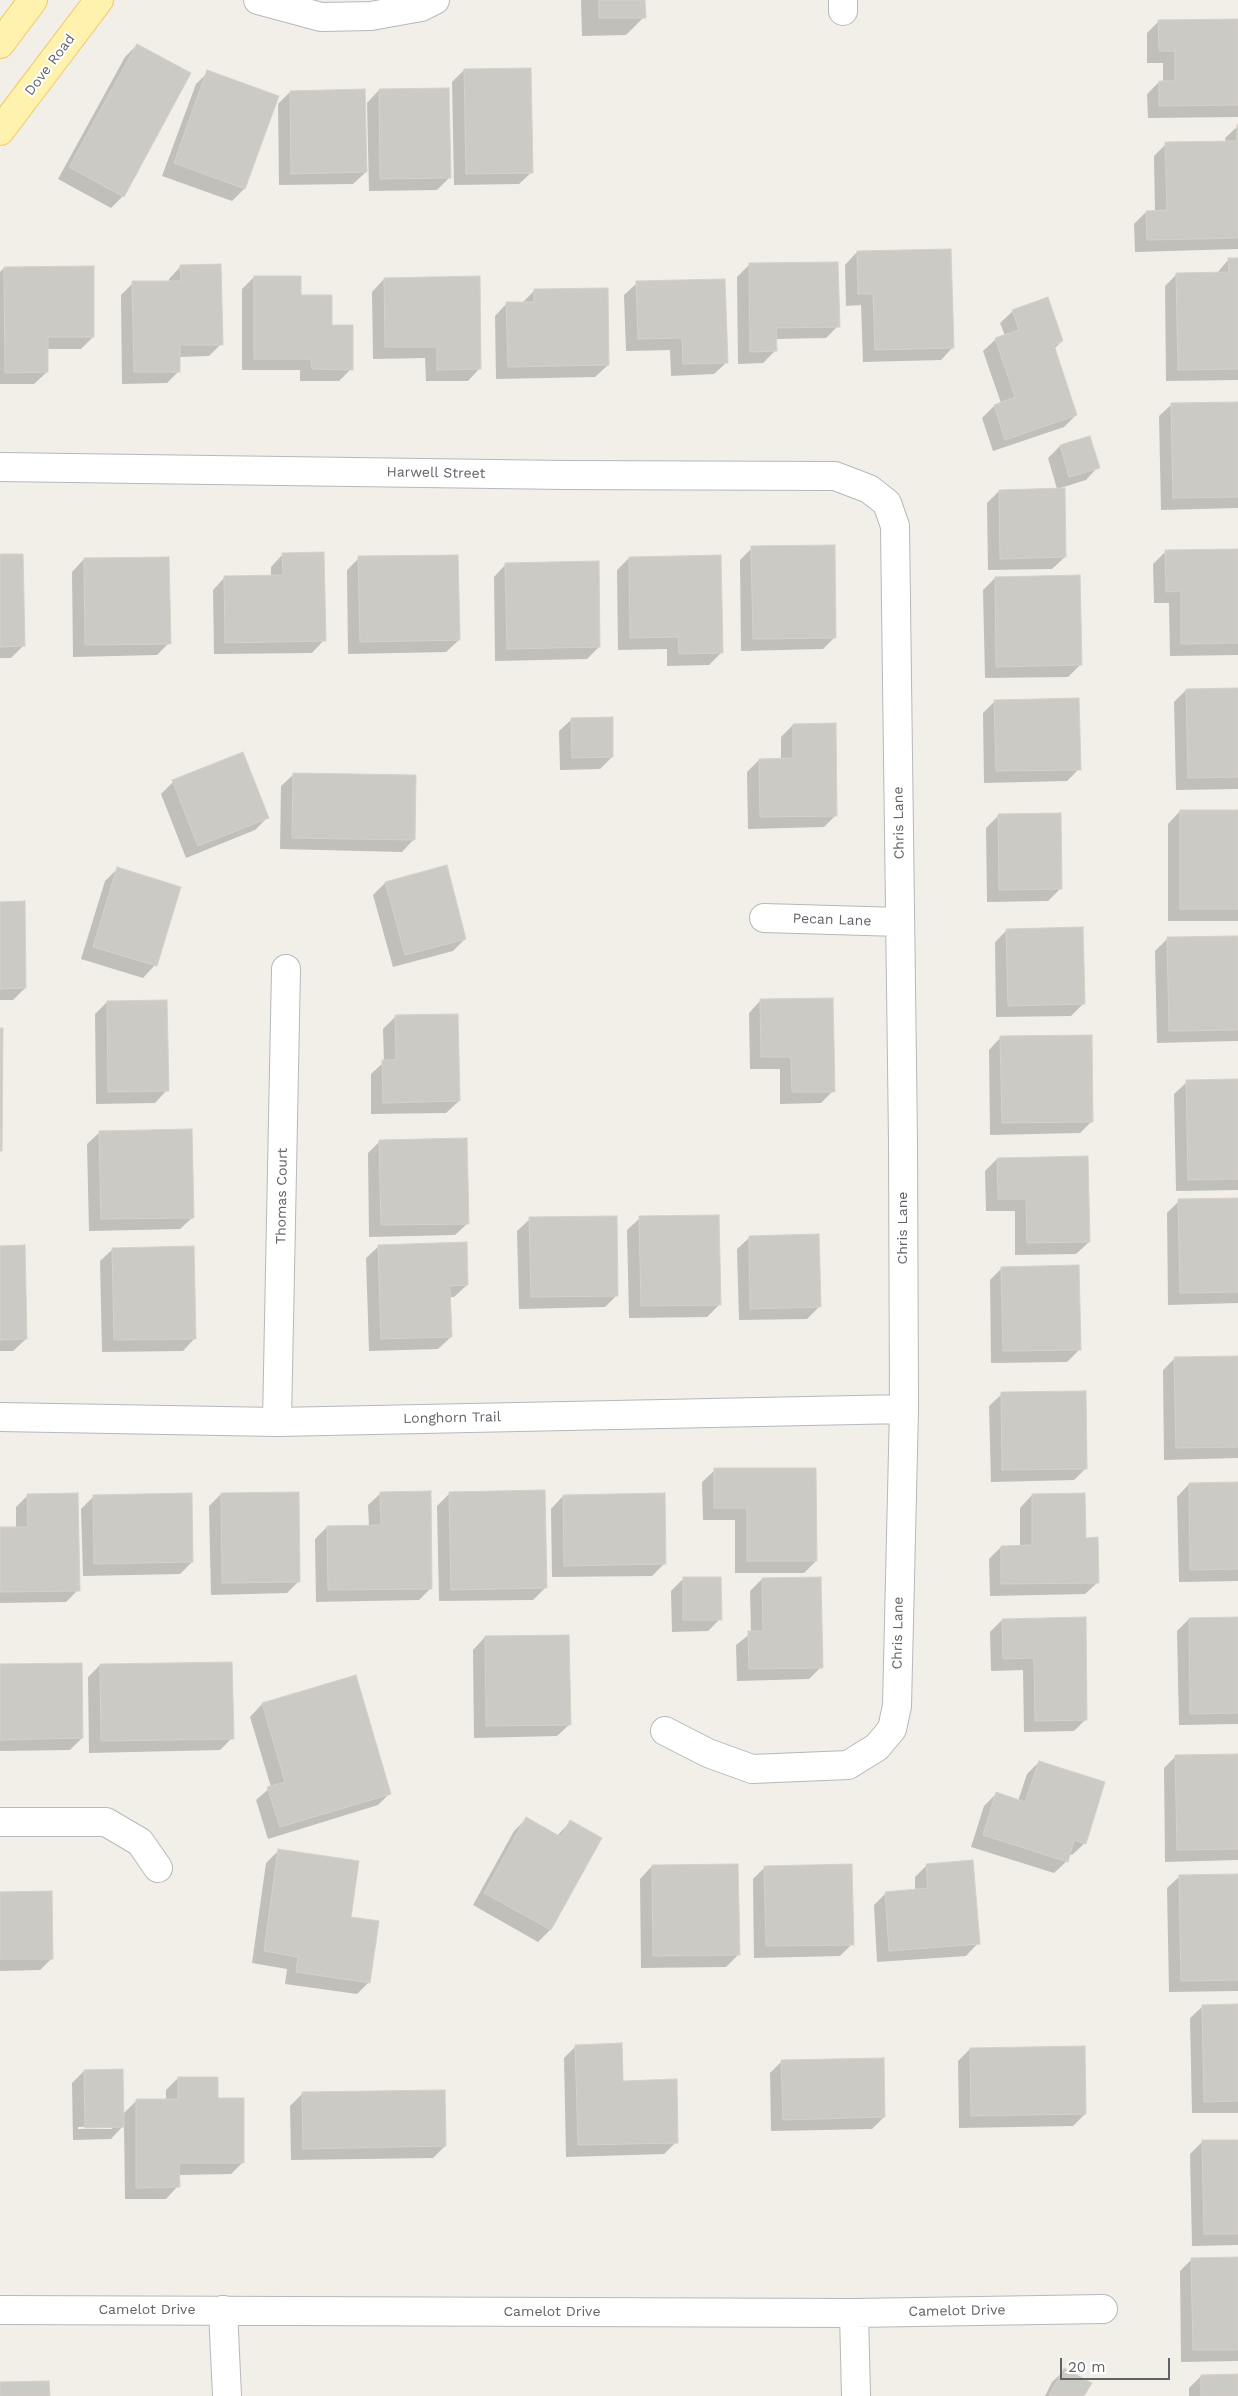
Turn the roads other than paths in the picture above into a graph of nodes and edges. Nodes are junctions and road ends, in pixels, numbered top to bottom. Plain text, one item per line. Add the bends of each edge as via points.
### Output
1 (33, 0) edge
2 (99, 0) edge
3 (258, 0) edge
4 (435, 0) edge
5 (0, 44) edge
6 (0, 131) edge
7 (0, 467) edge
8 (869, 489) joint
9 (764, 918) dead end
10 (900, 922) junction
11 (286, 969) dead end
12 (904, 1409) junction
13 (0, 1417) edge
14 (278, 1422) junction
15 (665, 1731) dead end
16 (0, 1822) edge
17 (158, 1868) dead end
18 (1103, 2309) dead end
19 (0, 2310) edge
20 (223, 2310) junction
21 (854, 2313) junction
22 (227, 2396) edge
23 (856, 2396) edge

1 - 5 main road
2 - 6 main road, Dove Road
3 - 4 street via 321,17 371,16 421,7
7 - 8 street, Harwell Street via 836,476
8 - 10 street, Chris Lane via 887,503 895,526
9 - 10 street, Pecan Lane
10 - 12 street, Chris Lane
11 - 14 street, Thomas Court
12 - 14 street, Longhorn Trail
12 - 15 street, Chris Lane via 897,1706 892,1729 877,1747 848,1765 752,1769 708,1753
13 - 14 street, Longhorn Trail
16 - 17 street via 106,1822 140,1842
18 - 21 street, Camelot Drive
19 - 20 street, Camelot Drive
20 - 21 street, Camelot Drive
20 - 22 street
21 - 23 street

